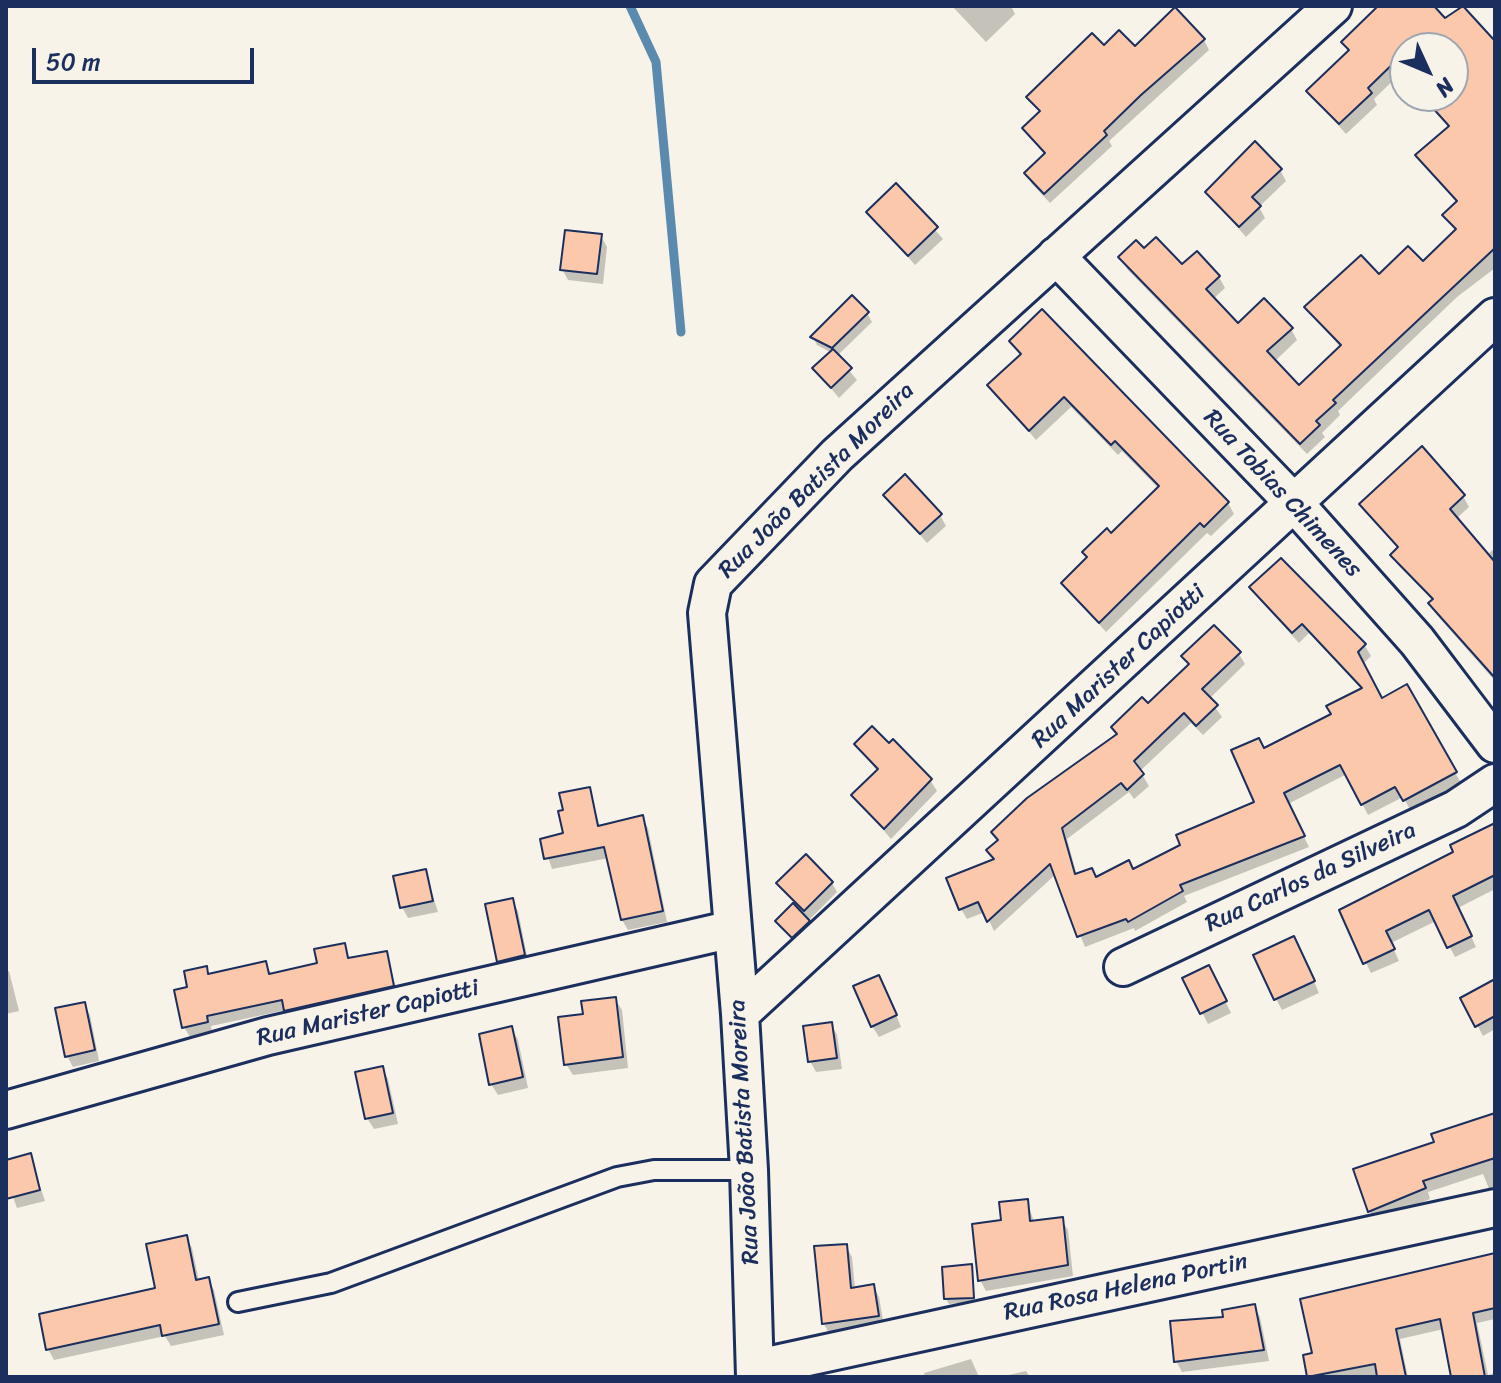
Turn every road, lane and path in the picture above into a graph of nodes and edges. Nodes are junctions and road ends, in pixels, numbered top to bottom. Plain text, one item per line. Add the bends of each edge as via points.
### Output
1 (1333, 6) edge
2 (1056, 256) junction
3 (1495, 317) edge
4 (1295, 504) junction
5 (1495, 744) edge
6 (1495, 783) edge
7 (733, 929) junction
8 (1123, 967) dead end
9 (740, 1014) junction
10 (6, 1110) edge
11 (749, 1170) junction
12 (1495, 1208) edge
13 (238, 1302) dead end
14 (756, 1372) edge

1 - 2 street, Rua João Batista Moreira
2 - 4 street, Rua Tobias Chimenes
2 - 7 street, Rua João Batista Moreira via 837,455 713,584 707,613
3 - 4 street, Rua Marister Capiotti
4 - 5 street, Rua Tobias Chimenes via 1417,641
4 - 9 street, Rua Marister Capiotti
6 - 8 street, Rua Carlos da Silveira via 1456,809
7 - 9 street, Rua João Batista Moreira
7 - 10 street, Rua Marister Capiotti via 268,1036
9 - 11 street, Rua João Batista Moreira
11 - 13 lane via 654,1170 617,1177 331,1283
11 - 14 street, Rua João Batista Moreira
12 - 14 street, Rua Rosa Helena Portin

